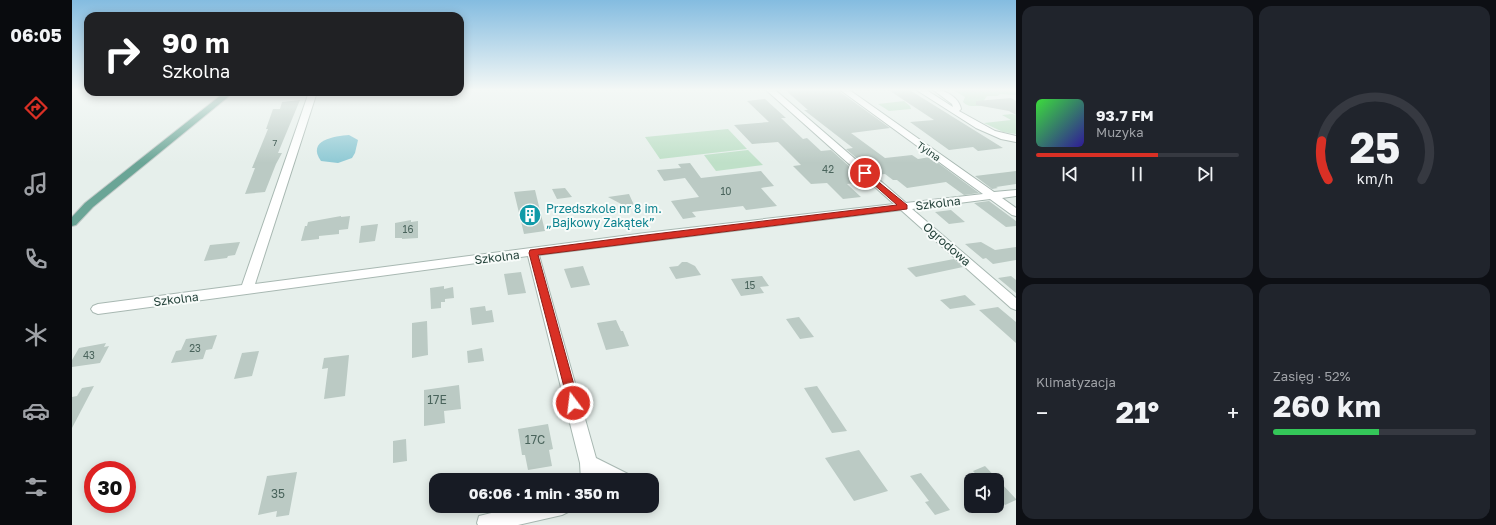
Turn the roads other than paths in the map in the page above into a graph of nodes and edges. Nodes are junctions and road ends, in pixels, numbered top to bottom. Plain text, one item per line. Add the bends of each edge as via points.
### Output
1 (204, 114) edge
2 (206, 114) edge
3 (306, 114) edge
4 (798, 114) edge
5 (877, 114) edge
6 (958, 114) edge
7 (196, 120) junction
8 (1000, 137) junction
9 (1016, 139) edge
10 (1016, 148) edge
11 (1016, 193) edge
12 (993, 196) junction
13 (904, 207) junction
14 (1016, 213) edge
15 (72, 222) edge
16 (533, 253) junction
17 (247, 290) junction
18 (1016, 305) edge
19 (98, 309) dead end
20 (589, 463) junction
21 (590, 473) edge
22 (608, 473) edge
23 (531, 513) edge
24 (486, 523) dead end

1 - 7 main road
2 - 7 main road
3 - 17 street
4 - 13 street, Ogrodowa
5 - 12 street, Tylna
6 - 8 street
7 - 15 main road via 89,204
8 - 9 street
8 - 10 street
11 - 12 street, Szkolna
12 - 13 street, Szkolna
12 - 14 street, Tylna
13 - 16 street, Szkolna via 653,236
13 - 18 street, Ogrodowa
16 - 17 street, Szkolna
16 - 20 street
17 - 19 street, Szkolna
20 - 21 street
20 - 22 street
23 - 24 street

